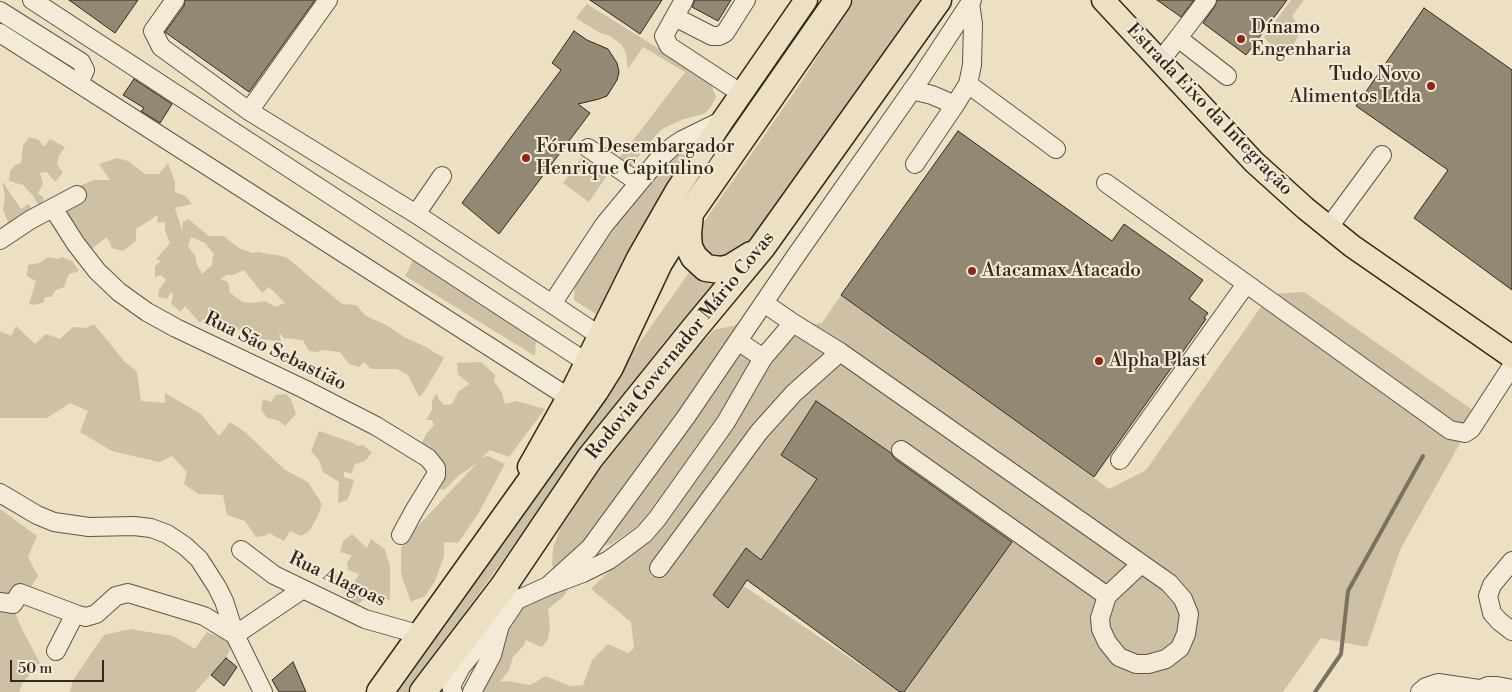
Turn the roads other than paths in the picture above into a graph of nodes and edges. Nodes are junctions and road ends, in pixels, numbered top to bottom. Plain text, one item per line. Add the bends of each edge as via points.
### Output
1 (32, 0) edge
2 (175, 0) edge
3 (328, 0) edge
4 (684, 0) edge
5 (746, 0) edge
6 (806, 0) edge
7 (838, 0) edge
8 (938, 0) edge
9 (1103, 0) edge
10 (1207, 0) edge
11 (971, 1) edge
12 (0, 11) edge
13 (674, 17) junction
14 (0, 34) edge
15 (40, 37) junction
16 (1178, 38) junction
17 (64, 51) junction
18 (32, 53) junction
19 (1160, 61) junction
20 (56, 68) junction
21 (1227, 76) dead end
22 (80, 83) junction
23 (968, 84) junction
24 (912, 90) junction
25 (742, 94) junction
26 (955, 106) junction
27 (249, 111) junction
28 (723, 120) junction
29 (1056, 149) dead end
30 (586, 152) dead end
31 (1382, 155) dead end
32 (915, 164) dead end
33 (442, 176) dead end
34 (1106, 183) dead end
35 (635, 186) junction
36 (77, 195) dead end
37 (53, 208) junction
38 (690, 213) junction
39 (416, 214) junction
40 (1336, 219) junction
41 (0, 240) edge
42 (762, 247) junction
43 (1246, 284) junction
44 (764, 303) junction
45 (552, 304) junction
46 (793, 323) junction
47 (600, 336) junction
48 (738, 341) junction
49 (840, 352) junction
50 (1512, 357) edge
51 (763, 358) junction
52 (586, 362) junction
53 (1512, 366) edge
54 (566, 402) junction
55 (901, 450) dead end
56 (1120, 460) dead end
57 (0, 493) edge
58 (502, 522) junction
59 (401, 535) dead end
60 (241, 550) dead end
61 (1512, 561) edge
62 (1140, 565) junction
63 (659, 568) dead end
64 (548, 586) junction
65 (303, 589) junction
66 (510, 593) junction
67 (1106, 596) junction
68 (0, 602) edge
69 (75, 614) junction
70 (500, 625) junction
71 (1512, 631) edge
72 (235, 635) junction
73 (421, 635) junction
74 (56, 650) dead end
75 (1512, 689) edge
76 (1476, 690) edge
77 (263, 692) edge
78 (380, 692) edge
79 (423, 692) edge
80 (453, 692) edge
81 (472, 692) edge
82 (1420, 692) edge

1 - 52 street
2 - 27 street via 153,31 161,47
3 - 27 street
4 - 13 street
5 - 13 street via 725,33 719,36 712,36
6 - 25 main road
7 - 38 highway, Rodovia Governador Mário Covas
8 - 42 highway, Rodovia Governador Mário Covas
9 - 19 main road, Estrada Eixo da Integração
10 - 16 street
11 - 23 street via 974,24
11 - 24 street
12 - 15 street
13 - 25 street via 664,36 669,46
14 - 18 street
14 - 54 street
15 - 17 street
15 - 18 street
16 - 19 street
16 - 21 street
17 - 20 street
17 - 22 street via 83,66 85,70
18 - 20 street
19 - 40 main road, Estrada Eixo da Integração via 1254,162 1305,208
20 - 22 street
22 - 54 street
23 - 26 street
23 - 29 street
24 - 26 street
24 - 44 street
25 - 28 main road
26 - 32 street
27 - 39 street
28 - 35 street via 673,146
28 - 47 main road via 638,258
30 - 35 street
31 - 40 street
33 - 39 street
34 - 43 street
35 - 45 street
36 - 37 street
37 - 41 street
37 - 59 street, Rua São Sebastião via 97,271 118,292 147,312 376,426 428,458 436,468 436,475
38 - 42 highway via 689,247 706,268 730,268
38 - 58 highway, Rodovia Governador Mário Covas via 659,263 610,367
39 - 45 street
40 - 50 main road, Estrada Eixo da Integração via 1400,279
42 - 66 highway, Rodovia Governador Mário Covas via 590,458
43 - 53 street via 1456,432 1464,433 1471,429
43 - 56 street
44 - 46 street
44 - 48 street
45 - 47 street
46 - 49 street
46 - 51 street
47 - 52 main road
48 - 51 street
48 - 64 street via 590,548
49 - 62 street
49 - 63 street via 794,393 759,432
51 - 64 street via 726,422 644,534 609,560
52 - 54 main road
54 - 58 main road via 520,482
55 - 67 street
57 - 72 street via 37,515 62,524 134,526 167,534 185,546 210,573 224,601
58 - 73 highway, Rodovia Governador Mário Covas
60 - 65 street, Rua Alagoas via 274,575
61 - 71 street via 1492,585 1488,596 1492,613
62 - 67 street
62 - 67 street via 1169,583 1187,607 1186,634 1173,655 1148,664 1136,664 1119,657 1106,642 1101,629 1100,618
64 - 66 street
65 - 72 street
65 - 73 street, Rua Alagoas via 364,619
66 - 70 street
66 - 79 highway, Rodovia Governador Mário Covas
68 - 69 street via 13,604 20,593
69 - 72 street via 91,616 116,596 128,593 204,616
69 - 74 street
70 - 80 street via 461,667 451,686
70 - 81 street via 492,655
72 - 77 street
73 - 78 highway, Rodovia Governador Mário Covas
75 - 76 street via 1488,686
76 - 82 street via 1438,683

